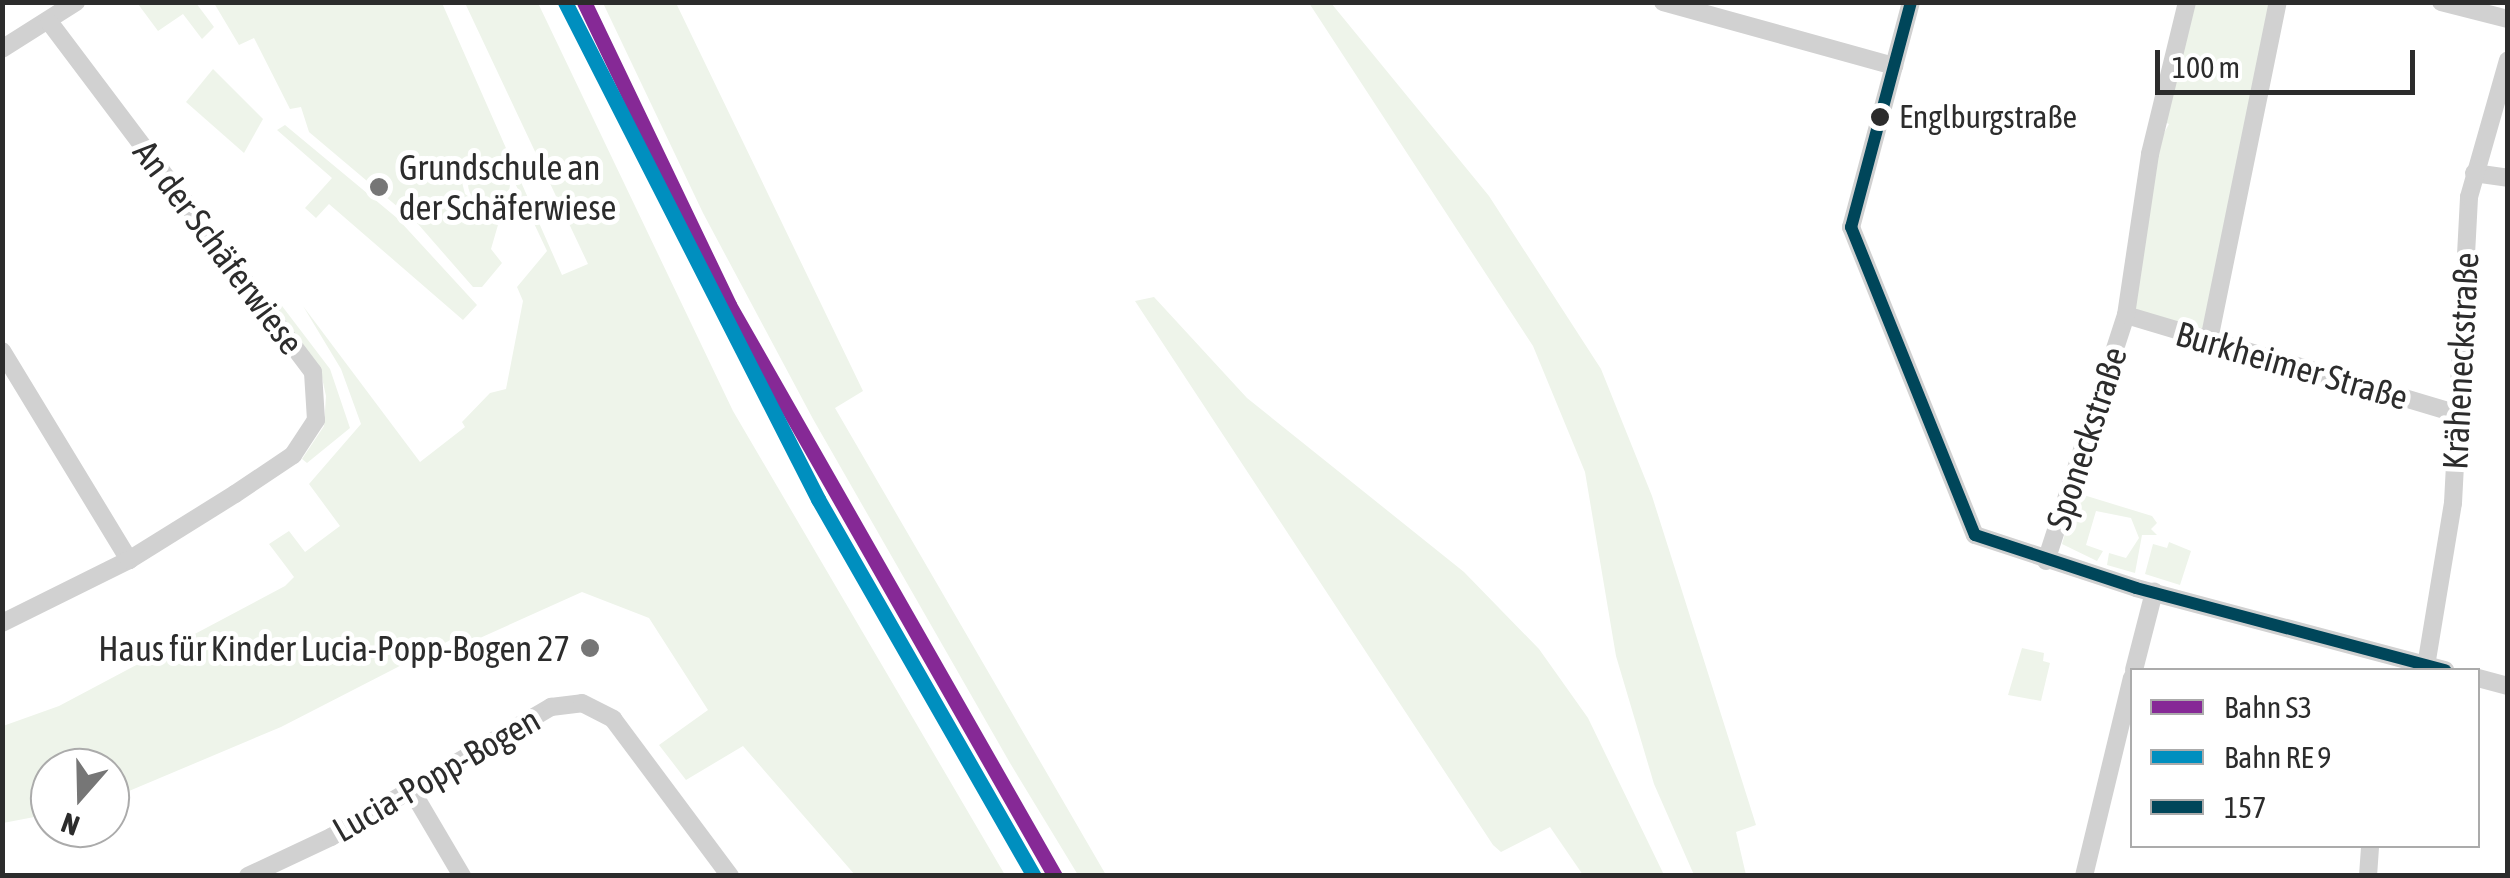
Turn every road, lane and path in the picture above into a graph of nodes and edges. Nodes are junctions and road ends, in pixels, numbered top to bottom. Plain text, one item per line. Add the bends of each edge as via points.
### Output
1 (76, 2) edge
2 (1663, 2) edge
3 (1911, 2) edge
4 (2187, 2) edge
5 (2278, 2) edge
6 (2441, 2) edge
7 (2508, 19) edge
8 (49, 22) junction
9 (2, 50) edge
10 (2508, 60) edge
11 (1894, 66) junction
12 (2474, 173) junction
13 (2508, 178) edge
14 (2126, 316) junction
15 (2209, 340) junction
16 (2, 351) edge
17 (2459, 414) junction
18 (129, 560) junction
19 (2046, 561) junction
20 (2154, 592) junction
21 (2, 623) edge
22 (2385, 663) edge
23 (2426, 666) junction
24 (2135, 668) edge
25 (2436, 668) edge
26 (2480, 679) edge
27 (2130, 686) edge
28 (2508, 686) edge
29 (412, 791) junction
30 (2370, 848) edge
31 (248, 876) edge
32 (462, 876) edge
33 (730, 876) edge
34 (2084, 876) edge
35 (2368, 876) edge

1 - 8 street
2 - 11 street
3 - 11 street
4 - 14 street, Sponeckstraße via 2150,154
5 - 15 street
6 - 7 street
8 - 9 street
8 - 18 street, An der Schäferwiese via 313,372 316,420 293,455
10 - 12 street, Kräheneckstraße
11 - 19 street via 1851,228 1853,246 1975,536
12 - 13 street
12 - 17 street, Kräheneckstraße
14 - 15 street, Burkheimer Straße
14 - 19 street, Sponeckstraße
15 - 17 street, Burkheimer Straße
16 - 18 street
17 - 23 street, Kräheneckstraße via 2447,554
18 - 21 street, An der Schäferwiese
19 - 20 street
20 - 22 street
20 - 24 street
22 - 23 street
23 - 25 street
26 - 28 street
27 - 34 street
29 - 31 street, Lucia-Popp-Bogen
29 - 32 street
29 - 33 street, Lucia-Popp-Bogen via 551,707 582,703 613,719
30 - 35 street

